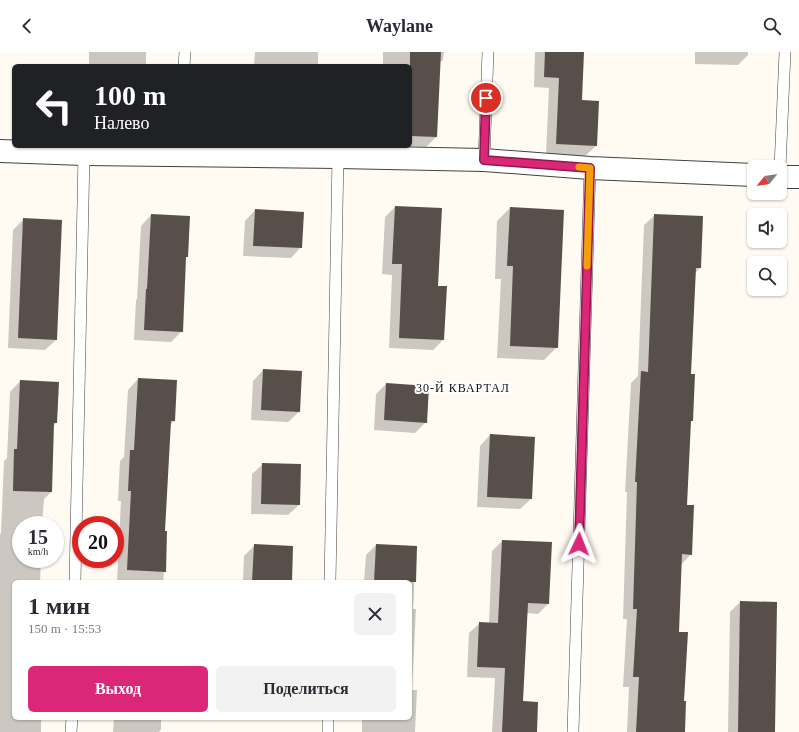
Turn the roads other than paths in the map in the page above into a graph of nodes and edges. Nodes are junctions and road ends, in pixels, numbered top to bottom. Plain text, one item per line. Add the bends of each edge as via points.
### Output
1 (185, 52) edge
2 (488, 52) edge
3 (785, 52) edge
4 (184, 64) edge
5 (0, 151) edge
6 (182, 151) edge
7 (84, 154) junction
8 (338, 157) junction
9 (484, 160) junction
10 (780, 160) edge
11 (590, 168) junction
12 (747, 175) edge
13 (787, 177) edge
14 (799, 177) edge
15 (74, 580) edge
16 (330, 580) edge
17 (72, 720) edge
18 (328, 720) edge
19 (71, 732) edge
20 (328, 732) edge
21 (573, 732) edge

1 - 4 lane
2 - 9 lane
3 - 10 lane
5 - 7 street
6 - 7 street
6 - 8 street
7 - 15 lane
8 - 9 street
8 - 16 lane
9 - 11 street
11 - 12 street
11 - 21 lane
13 - 14 street
17 - 19 lane
18 - 20 lane

